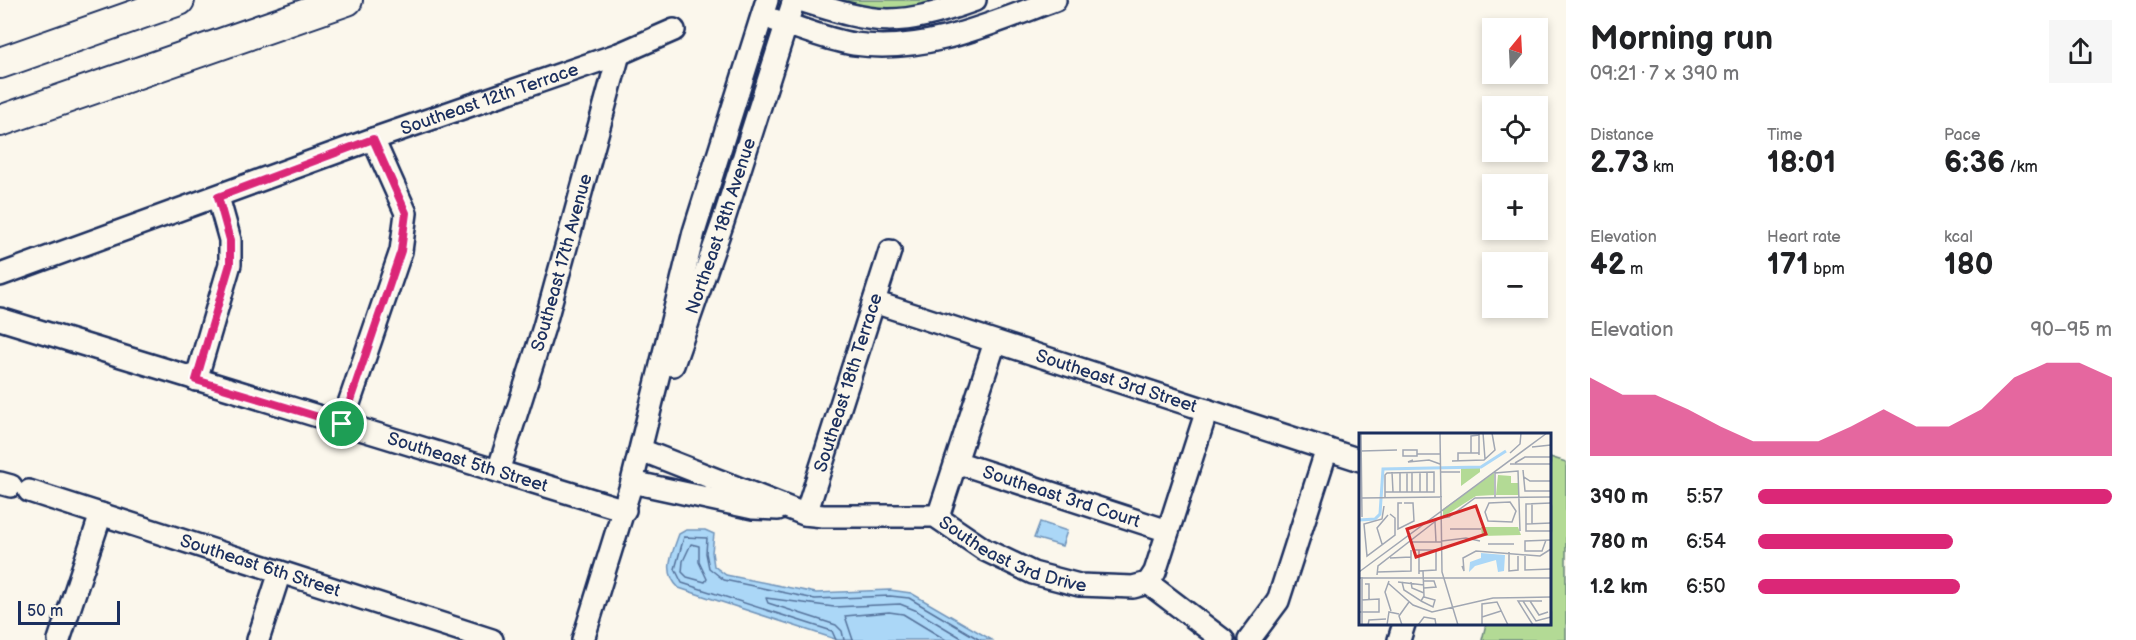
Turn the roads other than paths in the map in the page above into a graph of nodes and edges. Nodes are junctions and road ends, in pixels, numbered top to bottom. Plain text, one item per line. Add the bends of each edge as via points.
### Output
1 (178, 0) edge
2 (347, 0) edge
3 (794, 0) edge
4 (800, 0) edge
5 (975, 0) edge
6 (1055, 0) edge
7 (764, 8) edge
8 (786, 24) junction
9 (674, 30) dead end
10 (619, 54) junction
11 (0, 63) edge
12 (0, 120) edge
13 (373, 139) junction
14 (218, 197) junction
15 (890, 251) dead end
16 (0, 274) edge
17 (873, 302) junction
18 (0, 319) edge
19 (995, 342) junction
20 (196, 380) junction
21 (1207, 410) junction
22 (342, 424) junction
23 (1327, 449) junction
24 (641, 450) junction
25 (1359, 460) edge
26 (956, 462) junction
27 (498, 471) junction
28 (632, 482) junction
29 (13, 487) edge
30 (625, 510) junction
31 (797, 512) junction
32 (100, 514) junction
33 (938, 517) junction
34 (1168, 531) junction
35 (280, 572) junction
36 (1148, 583) junction
37 (1404, 625) edge
38 (452, 634) edge
39 (59, 640) edge
40 (258, 640) edge
41 (492, 640) edge
42 (583, 640) edge
43 (1223, 640) edge
44 (1249, 640) edge
45 (1399, 640) edge

1 - 11 highway
2 - 12 highway
3 - 8 street, Northeast 18th Avenue
4 - 5 street via 855,17 894,21 934,14
6 - 8 street via 953,36 908,46 852,44
7 - 8 street
7 - 24 street, Northeast 18th Avenue via 694,232
8 - 24 street, Northeast 18th Avenue via 706,271
9 - 10 street, Southeast 12th Terrace
10 - 13 street, Southeast 12th Terrace
10 - 27 street, Southeast 17th Avenue via 544,327
13 - 14 street, Southeast 12th Terrace
13 - 22 street via 406,213 401,251
14 - 16 street, Southeast 12th Terrace
14 - 20 street via 230,240 230,264
15 - 17 street, Southeast 18th Terrace
17 - 19 street, Southeast 3rd Street
17 - 31 street, Southeast 18th Terrace
18 - 20 street, Southeast 5th Street
19 - 21 street, Southeast 3rd Street
19 - 26 street
20 - 22 street, Southeast 5th Street
21 - 23 street, Southeast 3rd Street
21 - 34 street
22 - 27 street, Southeast 5th Street
23 - 25 street, Southeast 3rd Street
23 - 44 street via 1278,601
24 - 28 street, Northeast 18th Avenue
24 - 31 street, Southeast 3rd Drive
26 - 33 street
26 - 34 street, Southeast 3rd Court
27 - 30 street, Southeast 5th Street
28 - 30 street, Northeast 18th Avenue
28 - 31 street, Southeast 3rd Drive via 753,508
29 - 32 street, Southeast 6th Street
30 - 42 street, Northeast 18th Avenue
31 - 33 street, Southeast 3rd Drive
32 - 35 street, Southeast 6th Street
32 - 39 street
33 - 36 street, Southeast 3rd Drive via 985,550 1033,573 1079,585 1133,587
34 - 36 street
35 - 38 street, Southeast 6th Street
35 - 40 street
36 - 43 street
37 - 45 street
38 - 41 street, Southeast 6th Street

